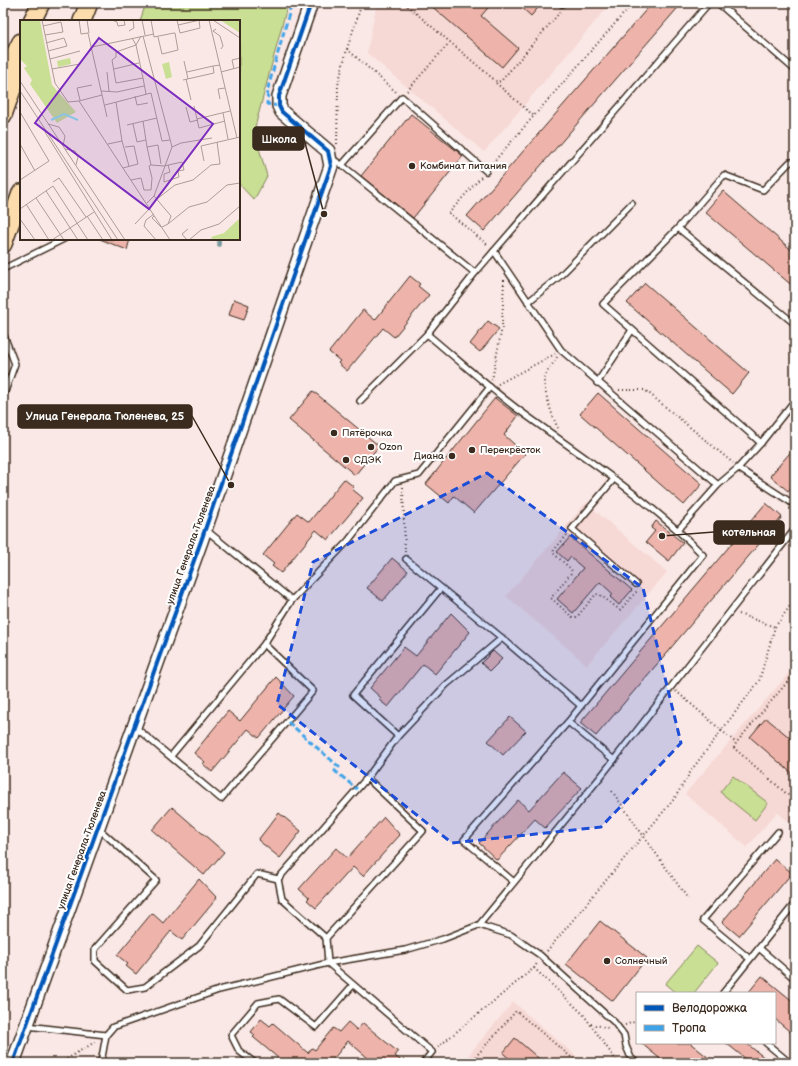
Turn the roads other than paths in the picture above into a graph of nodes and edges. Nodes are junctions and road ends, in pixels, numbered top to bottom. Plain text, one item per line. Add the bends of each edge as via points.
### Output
1 (42, 3) edge
2 (89, 3) edge
3 (311, 3) edge
4 (709, 3) edge
5 (718, 3) edge
6 (33, 20) edge
7 (36, 20) edge
8 (82, 20) edge
9 (20, 44) edge
10 (20, 67) edge
11 (795, 70) edge
12 (3, 77) edge
13 (3, 115) edge
14 (330, 158) junction
15 (795, 162) edge
16 (342, 165) junction
17 (486, 171) road end
18 (20, 196) edge
19 (632, 203) dead end
20 (678, 228) junction
21 (62, 240) edge
22 (3, 244) edge
23 (494, 251) junction
24 (3, 269) edge
25 (475, 273) junction
26 (528, 302) junction
27 (795, 324) edge
28 (632, 330) junction
29 (3, 333) edge
30 (427, 334) junction
31 (597, 383) junction
32 (490, 388) junction
33 (3, 397) edge
34 (795, 400) edge
35 (360, 401) dead end
36 (761, 443) junction
37 (738, 468) junction
38 (614, 480) junction
39 (718, 484) junction
40 (795, 505) edge
41 (795, 529) edge
42 (205, 530) junction
43 (678, 530) junction
44 (406, 559) road end
45 (636, 584) road end
46 (441, 588) junction
47 (292, 600) junction
48 (502, 638) junction
49 (264, 644) junction
50 (580, 705) junction
51 (568, 722) junction
52 (134, 726) junction
53 (398, 736) junction
54 (171, 756) junction
55 (614, 760) junction
56 (367, 778) junction
57 (98, 828) junction
58 (778, 832) dead end
59 (278, 879) junction
60 (514, 882) junction
61 (795, 903) edge
62 (479, 925) junction
63 (326, 938) junction
64 (759, 948) junction
65 (750, 959) junction
66 (328, 963) junction
67 (795, 979) edge
68 (353, 985) junction
69 (723, 992) edge
70 (27, 1026) junction
71 (106, 1035) junction
72 (767, 1044) edge
73 (13, 1063) edge
74 (101, 1063) edge
75 (255, 1063) edge
76 (423, 1063) edge
77 (637, 1063) edge
78 (790, 1063) edge

1 - 6 highway
1 - 7 highway
2 - 8 highway
3 - 14 street via 282,86 279,106 282,112 328,151
4 - 23 lane
5 - 11 lane
9 - 12 highway
10 - 13 highway
14 - 16 lane
14 - 42 street, улица Генерала Тюленева via 332,166 317,211
15 - 20 lane via 790,162 763,190 724,175
16 - 17 lane via 402,97
16 - 25 lane
18 - 22 highway
19 - 26 lane via 560,276
20 - 27 lane
20 - 28 lane via 603,304
21 - 24 lane
23 - 25 lane
23 - 26 lane
25 - 30 lane
26 - 31 lane via 561,350
28 - 31 lane
28 - 36 lane
29 - 33 lane via 15,364
30 - 32 lane
30 - 35 lane
31 - 39 lane
32 - 38 lane
32 - 47 lane via 419,475 395,481 348,541
34 - 36 lane
36 - 37 lane
37 - 39 lane
37 - 40 lane
38 - 43 lane
38 - 45 lane via 572,529
39 - 43 lane
41 - 55 lane
42 - 47 lane
42 - 52 street, улица Генерала Тюленева
43 - 50 lane via 703,555
44 - 46 lane
46 - 48 lane
46 - 53 lane via 353,695
47 - 49 lane
48 - 50 lane
48 - 53 lane via 446,685
49 - 54 lane
49 - 54 lane via 313,691 267,747 222,798
50 - 51 lane
51 - 55 lane
51 - 60 lane via 464,840
52 - 54 lane
52 - 57 street, улица Генерала Тюленева
53 - 56 lane
55 - 60 lane
56 - 59 lane
56 - 63 lane via 423,831
57 - 59 lane via 156,880 95,950 95,962 127,990 145,987 199,946 257,874
57 - 70 street, улица Генерала Тюленева
58 - 65 lane via 703,920
59 - 63 lane via 282,899
60 - 62 lane
61 - 64 lane
62 - 66 lane via 405,950
62 - 77 lane via 511,936 542,956 614,1022 624,1035 631,1058
63 - 66 lane
64 - 65 lane
64 - 67 lane
65 - 69 lane
66 - 68 lane
66 - 71 lane via 219,990 113,1027
68 - 75 lane via 316,1027 279,999 258,1003 231,1035 239,1051
68 - 76 lane via 432,1052
70 - 71 lane
70 - 73 street, улица Генерала Тюленева
71 - 74 lane
72 - 78 lane

